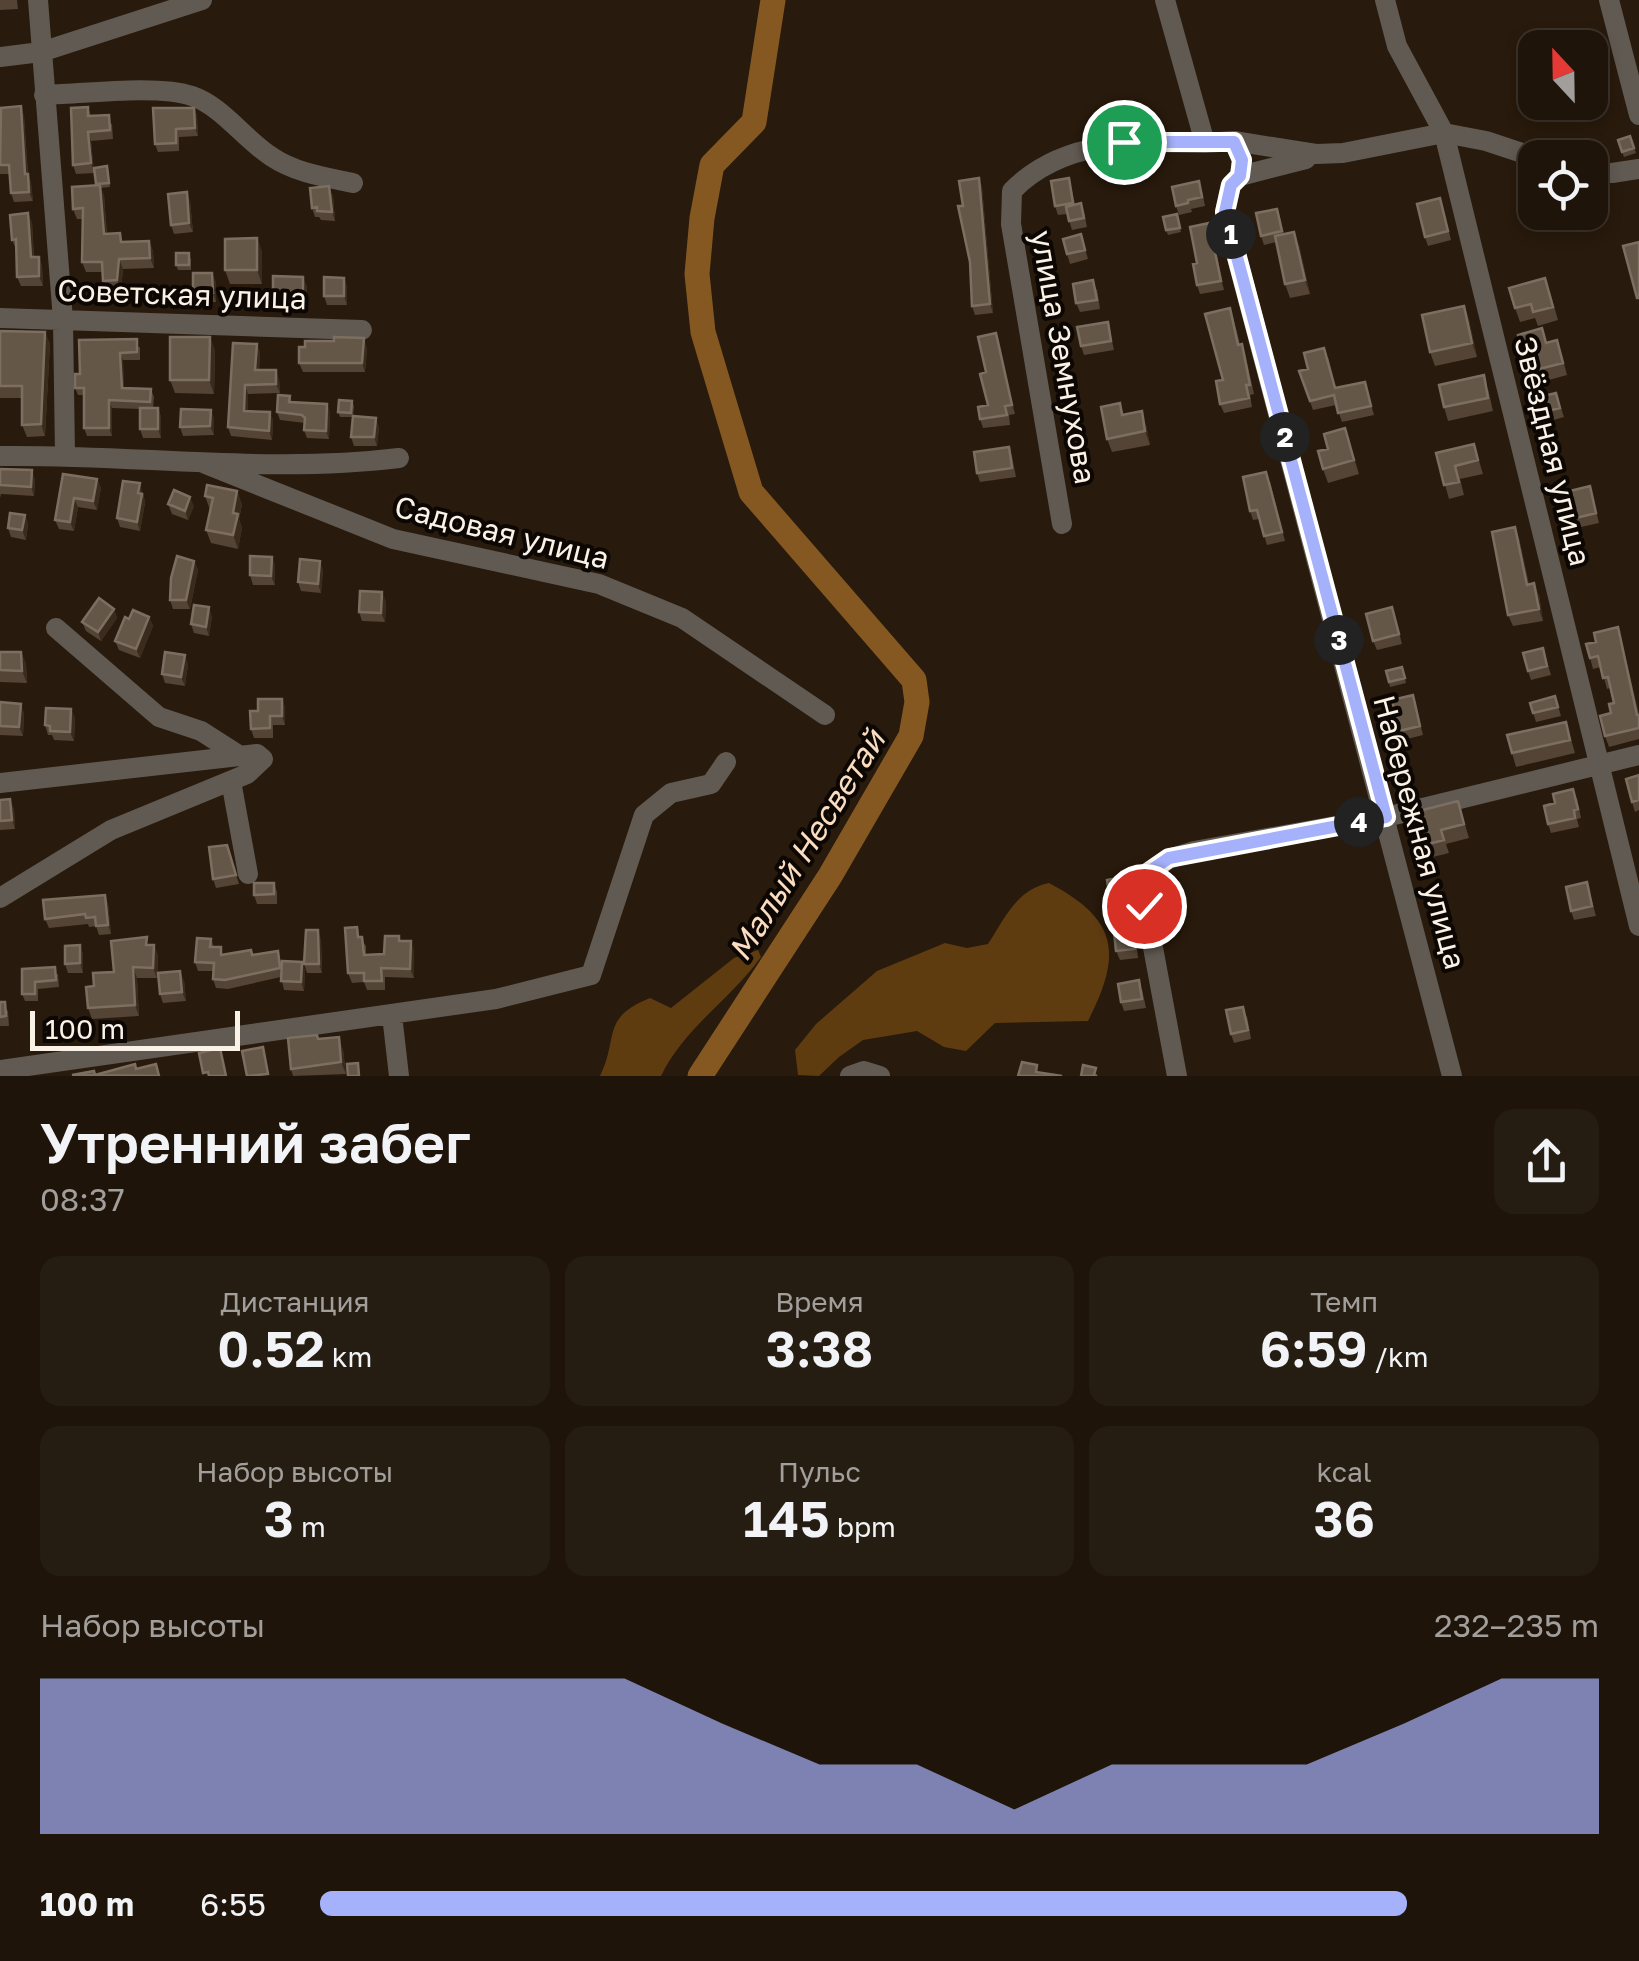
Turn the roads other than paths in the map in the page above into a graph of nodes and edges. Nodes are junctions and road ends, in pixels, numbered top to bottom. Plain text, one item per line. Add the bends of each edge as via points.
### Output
1 (38, 0) edge
2 (202, 0) edge
3 (1165, 0) edge
4 (1386, 0) edge
5 (1609, 0) edge
6 (40, 52) junction
7 (0, 57) edge
8 (44, 95) junction
9 (1639, 115) edge
10 (1444, 133) junction
11 (1205, 142) junction
12 (1234, 142) junction
13 (1518, 152) edge
14 (1343, 153) junction
15 (1639, 169) edge
16 (1608, 174) edge
17 (1240, 176) junction
18 (352, 183) dead end
19 (0, 318) edge
20 (63, 320) junction
21 (362, 330) dead end
22 (65, 454) junction
23 (0, 456) edge
24 (399, 458) dead end
25 (203, 463) junction
26 (1062, 524) dead end
27 (56, 628) dead end
28 (825, 715) dead end
29 (1639, 755) edge
30 (240, 756) junction
31 (726, 762) dead end
32 (1599, 765) junction
33 (3, 776) edge
34 (232, 781) junction
35 (1386, 817) junction
36 (248, 874) dead end
37 (0, 898) edge
38 (1639, 926) edge
39 (392, 1016) junction
40 (0, 1070) edge
41 (853, 1074) edge
42 (399, 1076) edge
43 (880, 1076) edge
44 (1177, 1076) edge
45 (1452, 1076) edge

1 - 6 street
2 - 6 street
3 - 11 street
4 - 10 street, Звёздная улица via 1397,46
5 - 9 street
6 - 7 street
6 - 8 street
8 - 18 street via 190,95 274,159
8 - 20 street
10 - 13 street
10 - 14 street
10 - 32 street, Звёздная улица
11 - 12 street
11 - 26 street, улица Земнухова via 1095,148 1036,171 1012,191
12 - 14 street
12 - 17 street, Набережная улица
14 - 17 street
15 - 16 street
17 - 35 street, Набережная улица via 1225,212
19 - 20 street, Советская улица
20 - 21 street, Советская улица
20 - 22 street
22 - 23 street, Садовая улица
22 - 25 street, Садовая улица
24 - 25 street, Садовая улица via 344,465
25 - 28 street, Садовая улица via 393,540 599,584 682,618
27 - 30 street via 159,717
29 - 32 street
30 - 33 street
30 - 34 street via 263,759
31 - 39 street via 711,784 671,793 644,815 591,976
32 - 35 street
32 - 38 street, Звёздная улица
34 - 36 street
34 - 37 street via 111,830
35 - 44 street via 1194,851 1140,878
35 - 45 street, Набережная улица
39 - 40 street
39 - 42 street
41 - 43 street

